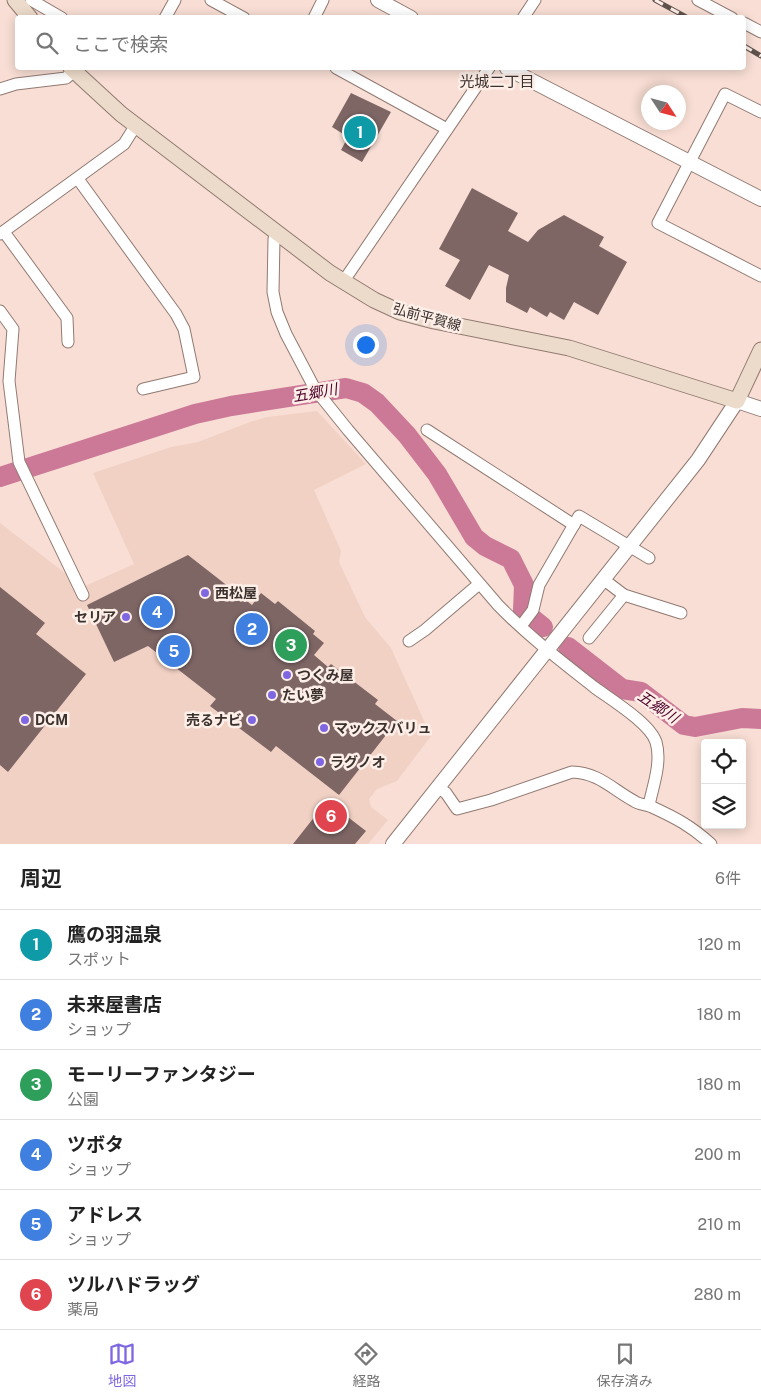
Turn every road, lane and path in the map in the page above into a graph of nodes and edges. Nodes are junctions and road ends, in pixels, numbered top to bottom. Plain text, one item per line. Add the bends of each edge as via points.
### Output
1 (15, 0) edge
2 (31, 0) edge
3 (175, 0) edge
4 (211, 0) edge
5 (323, 0) edge
6 (378, 0) edge
7 (535, 0) edge
8 (698, 0) edge
9 (28, 15) edge
10 (57, 15) edge
11 (167, 15) edge
12 (238, 15) edge
13 (316, 15) edge
14 (406, 15) edge
15 (525, 15) edge
16 (726, 15) edge
17 (746, 24) edge
18 (761, 32) edge
19 (72, 70) edge
20 (74, 70) edge
21 (340, 70) edge
22 (488, 70) edge
23 (512, 70) edge
24 (0, 89) edge
25 (761, 112) edge
26 (136, 125) junction
27 (447, 129) junction
28 (689, 162) junction
29 (78, 179) junction
30 (761, 200) edge
31 (2, 233) edge
32 (278, 233) junction
33 (761, 276) edge
34 (344, 282) junction
35 (0, 311) edge
36 (68, 342) dead end
37 (761, 350) edge
38 (144, 389) dead end
39 (737, 401) junction
40 (761, 409) edge
41 (427, 430) dead end
42 (574, 525) junction
43 (629, 546) junction
44 (649, 558) dead end
45 (603, 579) junction
46 (480, 584) junction
47 (82, 595) dead end
48 (624, 595) junction
49 (681, 613) dead end
50 (523, 623) junction
51 (589, 638) dead end
52 (409, 641) dead end
53 (548, 649) junction
54 (438, 787) junction
55 (649, 806) junction
56 (393, 844) edge
57 (711, 844) edge

1 - 9 main road
2 - 10 street
3 - 11 street
4 - 12 street
5 - 13 street
6 - 14 street
7 - 15 street
8 - 16 street
17 - 18 street
19 - 24 street via 66,78
20 - 26 main road, 弘前平賀線
21 - 27 street
22 - 27 street
23 - 28 street
25 - 28 street via 725,94
26 - 29 street via 124,144
26 - 32 main road, 弘前平賀線
27 - 34 street
28 - 30 street
28 - 33 street via 658,223
29 - 31 street
29 - 38 street via 184,329 194,377
31 - 36 street via 67,318
32 - 34 main road, 弘前平賀線
32 - 46 street via 274,239 273,292 277,312 315,389
34 - 39 main road, 弘前平賀線 via 374,300 409,314 569,348
35 - 47 street via 13,329 8,381 19,462
37 - 39 main road
39 - 40 street
39 - 43 street via 698,460
41 - 42 street
42 - 43 street via 579,516
42 - 50 street via 539,585 533,610
43 - 44 street
43 - 45 street
45 - 48 street
45 - 53 street
46 - 50 street via 498,606
46 - 52 street
48 - 49 street
48 - 51 street
50 - 53 street
53 - 54 street
53 - 55 street via 651,732 656,742 658,764
54 - 55 street via 457,809 572,772 581,772 596,776 636,803
54 - 56 street
55 - 57 street via 693,828

